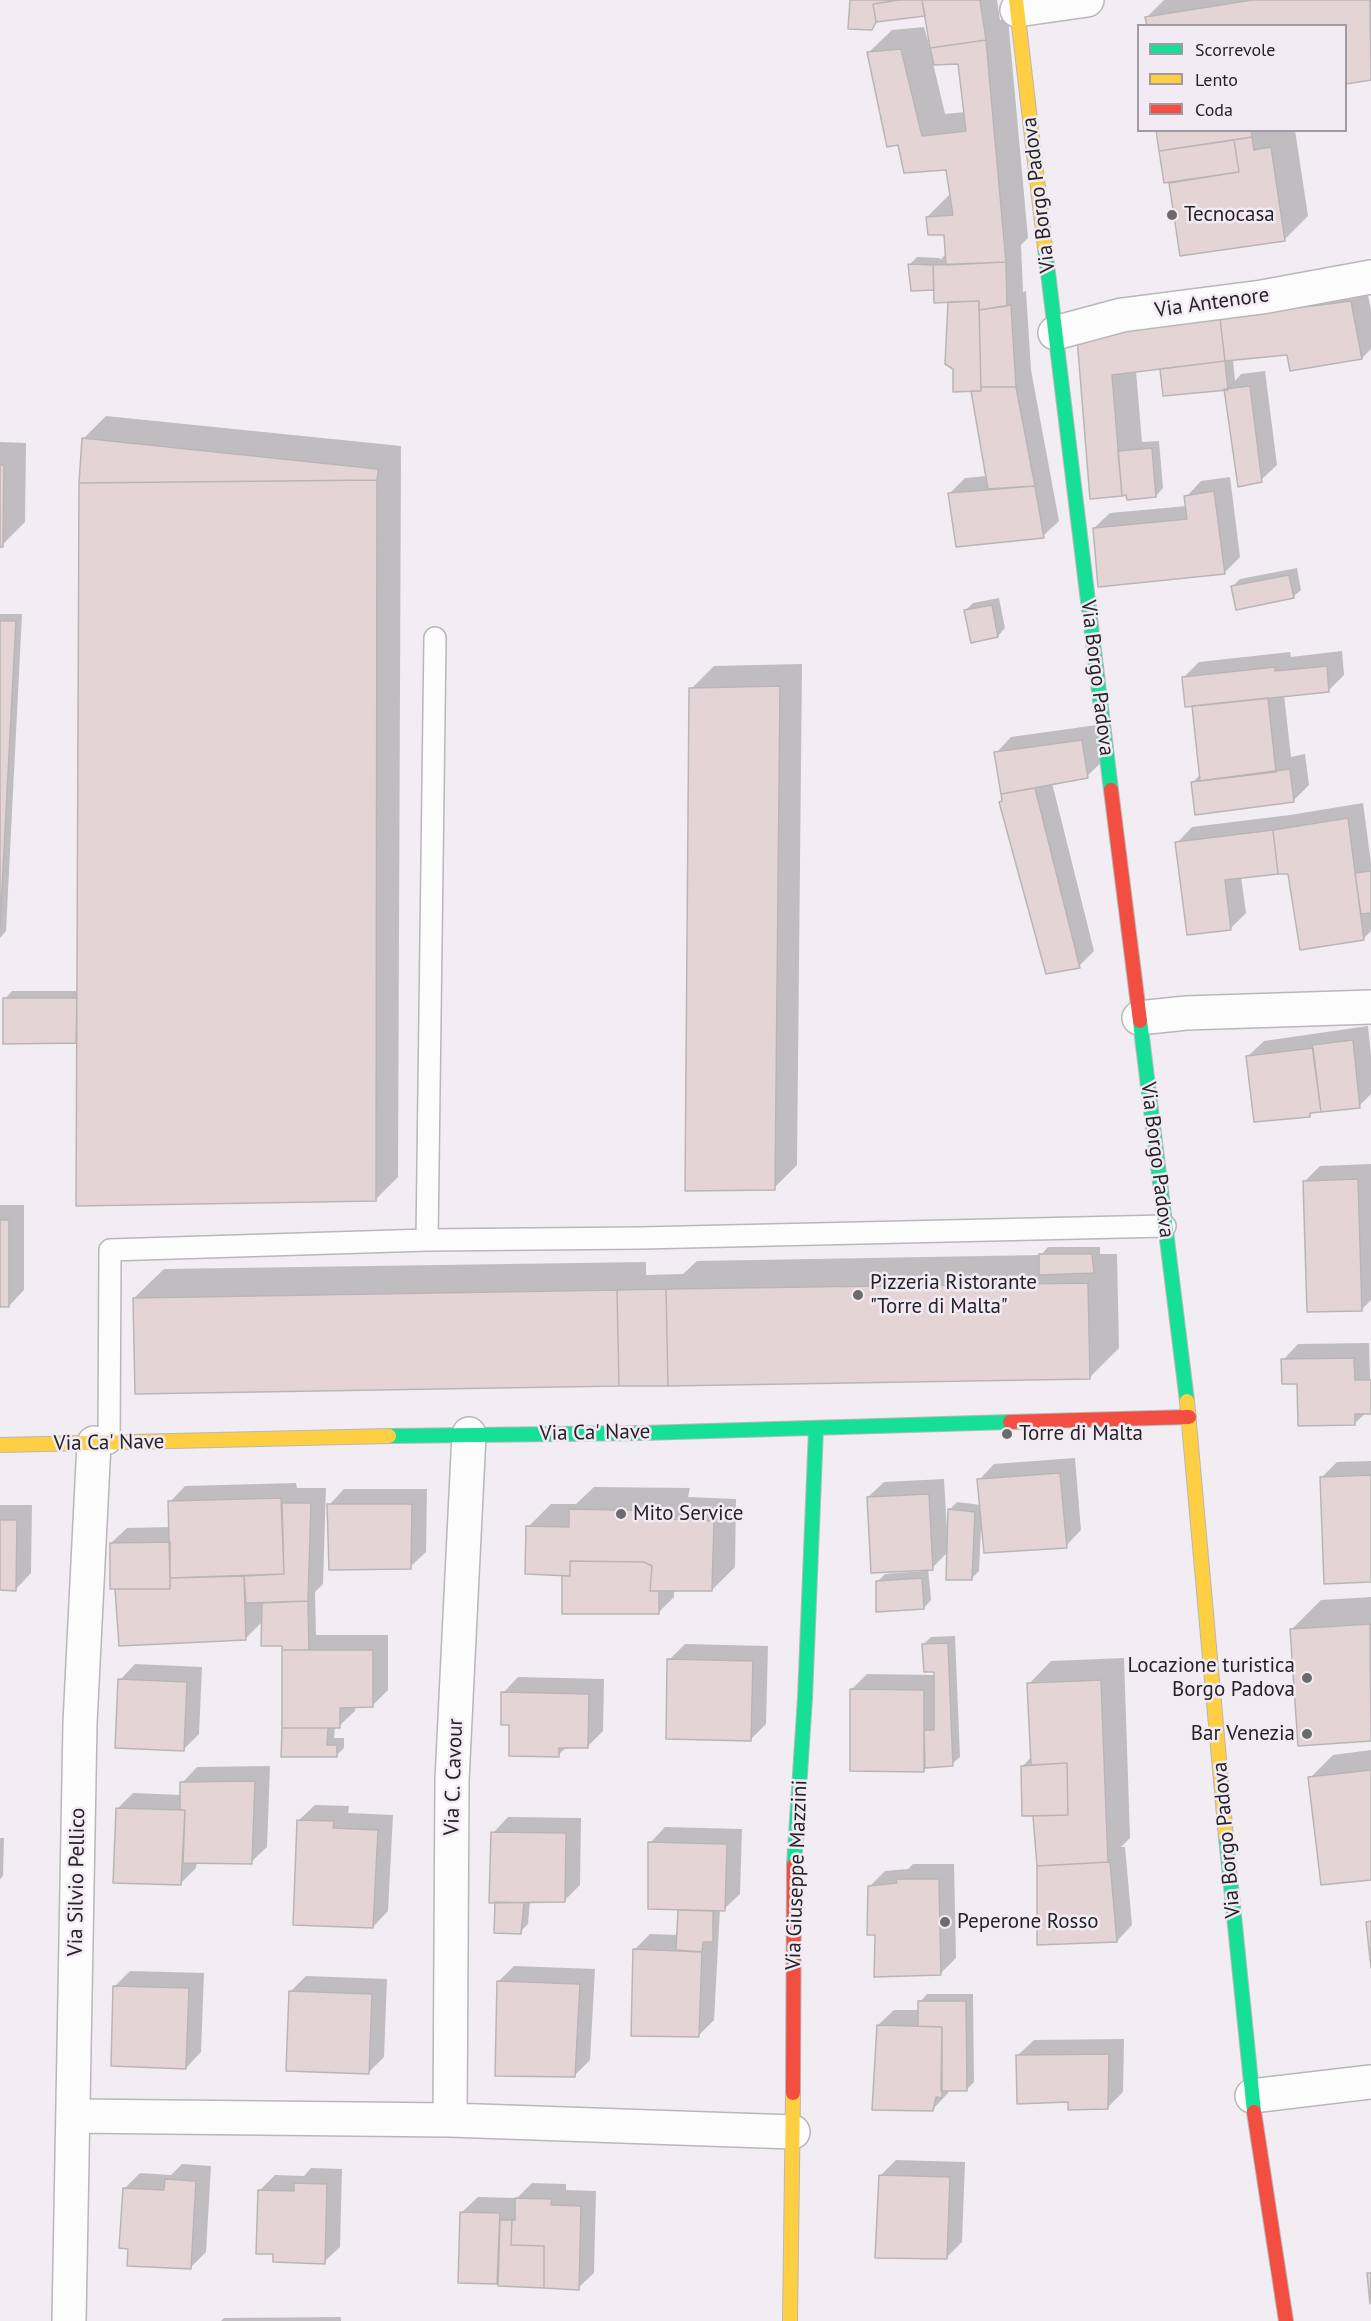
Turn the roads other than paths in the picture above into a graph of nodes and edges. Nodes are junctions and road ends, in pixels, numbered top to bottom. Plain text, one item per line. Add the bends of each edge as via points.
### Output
1 (1087, 0) edge
2 (1016, 5) edge
3 (1371, 277) edge
4 (1055, 333) junction
5 (435, 638) dead end
6 (1371, 1006) edge
7 (1140, 1018) junction
8 (1166, 1226) junction
9 (427, 1240) junction
10 (1189, 1417) junction
11 (816, 1429) junction
12 (469, 1434) junction
13 (101, 1443) junction
14 (0, 1445) edge
15 (1371, 2082) edge
16 (1252, 2096) junction
17 (73, 2116) junction
18 (450, 2120) junction
19 (793, 2132) junction
20 (69, 2321) edge
21 (790, 2321) edge
22 (1286, 2321) edge

1 - 2 street
2 - 4 street, Via Borgo Padova
3 - 4 street, Via Antenore via 1262,297 1122,315
4 - 7 street, Via Borgo Padova
5 - 9 lane
6 - 7 street
7 - 8 street, Via Borgo Padova
8 - 9 lane
8 - 10 street, Via Borgo Padova
9 - 13 lane via 110,1250
10 - 11 street, Via Ca' Nave
10 - 16 street, Via Borgo Padova
11 - 12 street, Via Ca' Nave
11 - 19 street, Via Giuseppe Mazzini via 793,1887
12 - 13 street, Via Ca' Nave
12 - 18 street, Via C. Cavour via 452,1780
13 - 14 street, Via Ca' Nave
13 - 17 street, Via Silvio Pellico via 80,1723
15 - 16 street
16 - 22 street, Via Borgo Padova
17 - 18 street
17 - 20 street, Via Silvio Pellico
18 - 19 street
19 - 21 street, Via Giuseppe Mazzini

